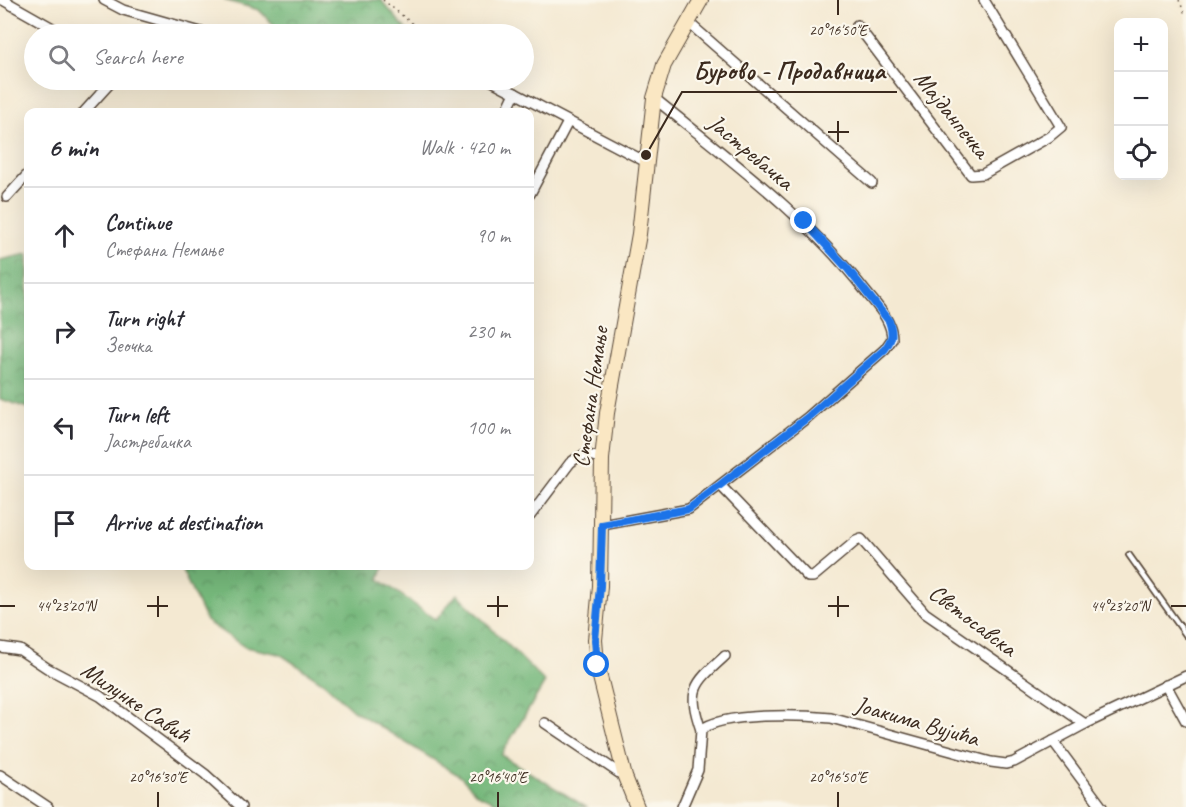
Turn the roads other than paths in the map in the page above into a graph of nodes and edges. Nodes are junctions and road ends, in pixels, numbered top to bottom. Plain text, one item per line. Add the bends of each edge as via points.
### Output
1 (3, 0) edge
2 (104, 0) edge
3 (701, 0) edge
4 (984, 0) edge
5 (689, 23) junction
6 (45, 24) edge
7 (173, 24) edge
8 (857, 25) dead end
9 (104, 90) edge
10 (509, 90) edge
11 (515, 93) junction
12 (654, 98) junction
13 (88, 108) edge
14 (508, 108) edge
15 (568, 122) junction
16 (648, 164) junction
17 (24, 178) edge
18 (872, 183) dead end
19 (534, 186) edge
20 (7, 197) dead end
21 (602, 459) junction
22 (721, 486) junction
23 (534, 511) edge
24 (602, 525) junction
25 (1129, 555) dead end
26 (1186, 635) edge
27 (0, 647) edge
28 (725, 656) dead end
29 (1186, 676) edge
30 (1166, 685) junction
31 (1186, 721) edge
32 (545, 723) dead end
33 (1085, 724) junction
34 (701, 730) junction
35 (1053, 741) junction
36 (0, 775) edge
37 (625, 777) junction
38 (48, 807) edge
39 (241, 807) edge
40 (637, 807) edge
41 (682, 807) edge
42 (1102, 807) edge

1 - 6 street
2 - 7 street via 123,10
3 - 5 street, Стефана Немање
4 - 8 street, Мајданпечка via 1061,127 983,174 971,175
5 - 12 street, Стефана Немање via 664,65
5 - 18 street
9 - 13 street
10 - 11 street
11 - 14 street
11 - 15 street
12 - 16 street, Стефана Немање
12 - 22 street, Јастребачка via 804,221 847,268 889,321 892,331 885,349
15 - 16 street
15 - 19 street
16 - 21 street, Стефана Немање
17 - 20 street
21 - 23 street via 587,454 579,456
21 - 24 street, Стефана Немање
22 - 24 street via 680,512
22 - 33 street, Светосавска via 808,577 861,540 925,613
24 - 37 street, Стефана Немање via 597,665
25 - 26 lane
27 - 39 street, Милунке Савић via 20,650 100,696 206,774
28 - 34 street via 694,690
29 - 30 street, Јоакима Вујића
30 - 31 street
30 - 33 street, Јоакима Вујића
32 - 37 street
33 - 35 street, Јоакима Вујића
34 - 35 street, Јоакима Вујића via 714,723 746,717 831,718 1006,764
34 - 41 street via 698,770
35 - 42 street
36 - 38 street
37 - 40 street, Стефана Немање

